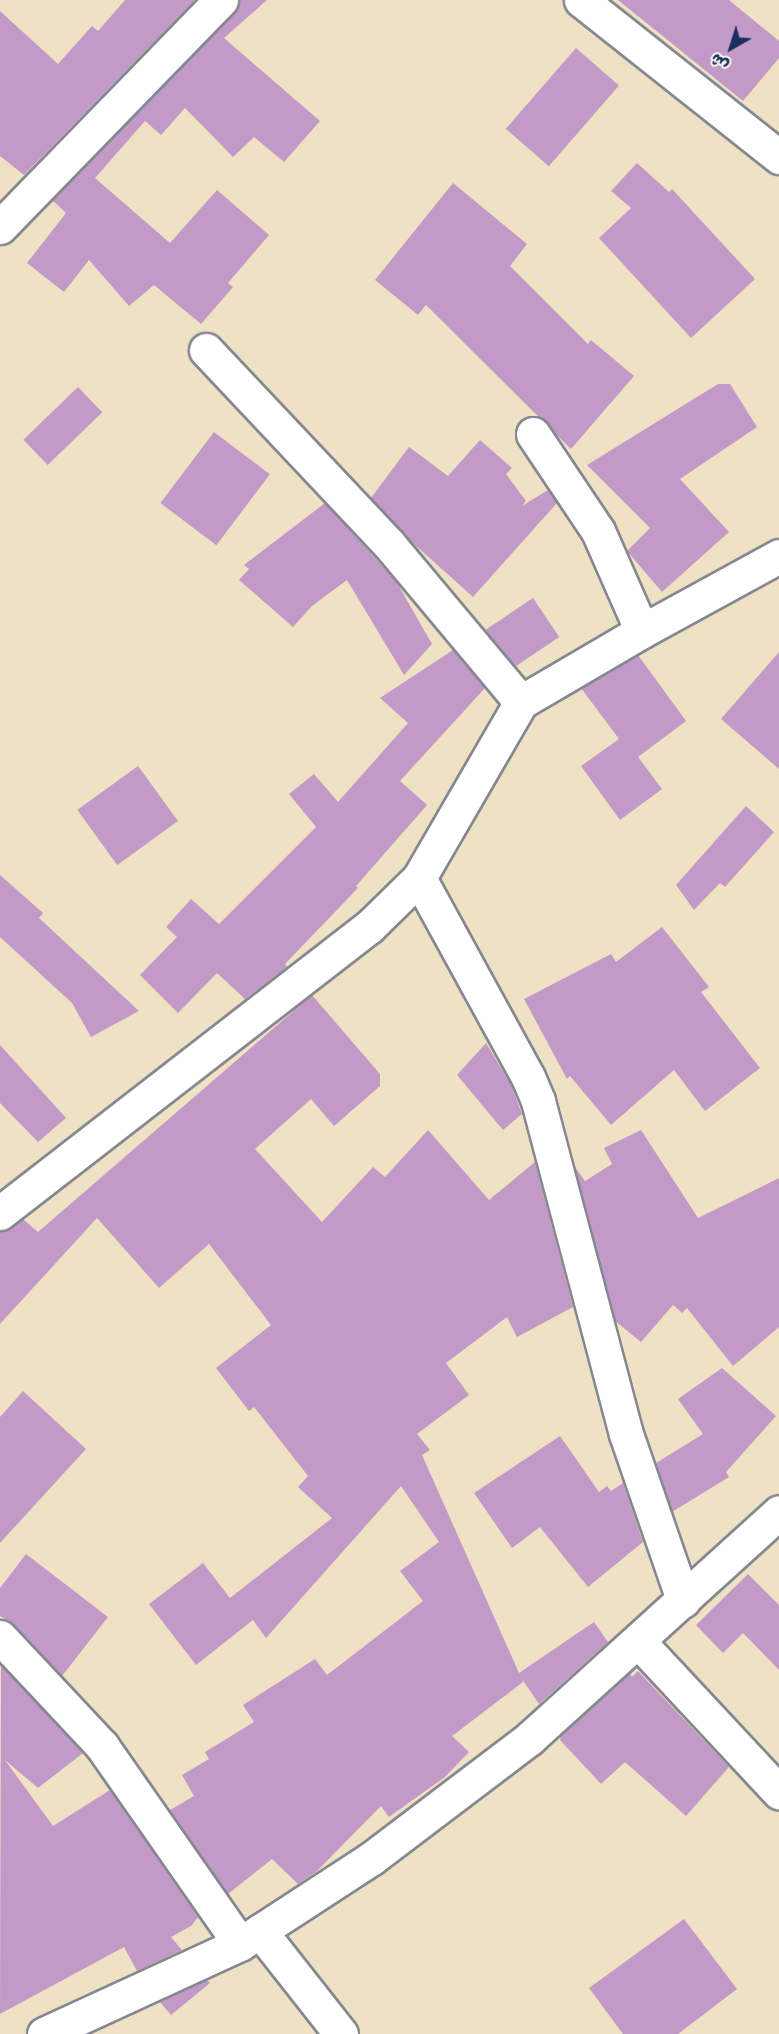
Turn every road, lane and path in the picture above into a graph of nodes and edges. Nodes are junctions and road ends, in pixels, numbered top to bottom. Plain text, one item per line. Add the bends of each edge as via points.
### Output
1 (221, 0) edge
2 (581, 0) edge
3 (779, 157) edge
4 (0, 227) edge
5 (206, 350) dead end
6 (534, 434) dead end
7 (779, 556) edge
8 (642, 631) junction
9 (521, 702) junction
10 (419, 878) junction
11 (0, 1213) edge
12 (779, 1512) edge
13 (683, 1599) junction
14 (0, 1637) edge
15 (638, 1641) junction
16 (779, 1792) edge
17 (250, 1937) junction
18 (44, 2034) edge
19 (341, 2034) edge

1 - 4 street
2 - 3 street
5 - 9 street via 388,543
6 - 8 street via 598,531
7 - 8 street
8 - 9 street
9 - 10 street
10 - 11 street via 369,927
10 - 13 street via 538,1101 626,1434
12 - 13 street
13 - 15 street
14 - 17 street via 102,1746
15 - 16 street
15 - 17 street via 530,1738 372,1858
17 - 18 street
17 - 19 street

